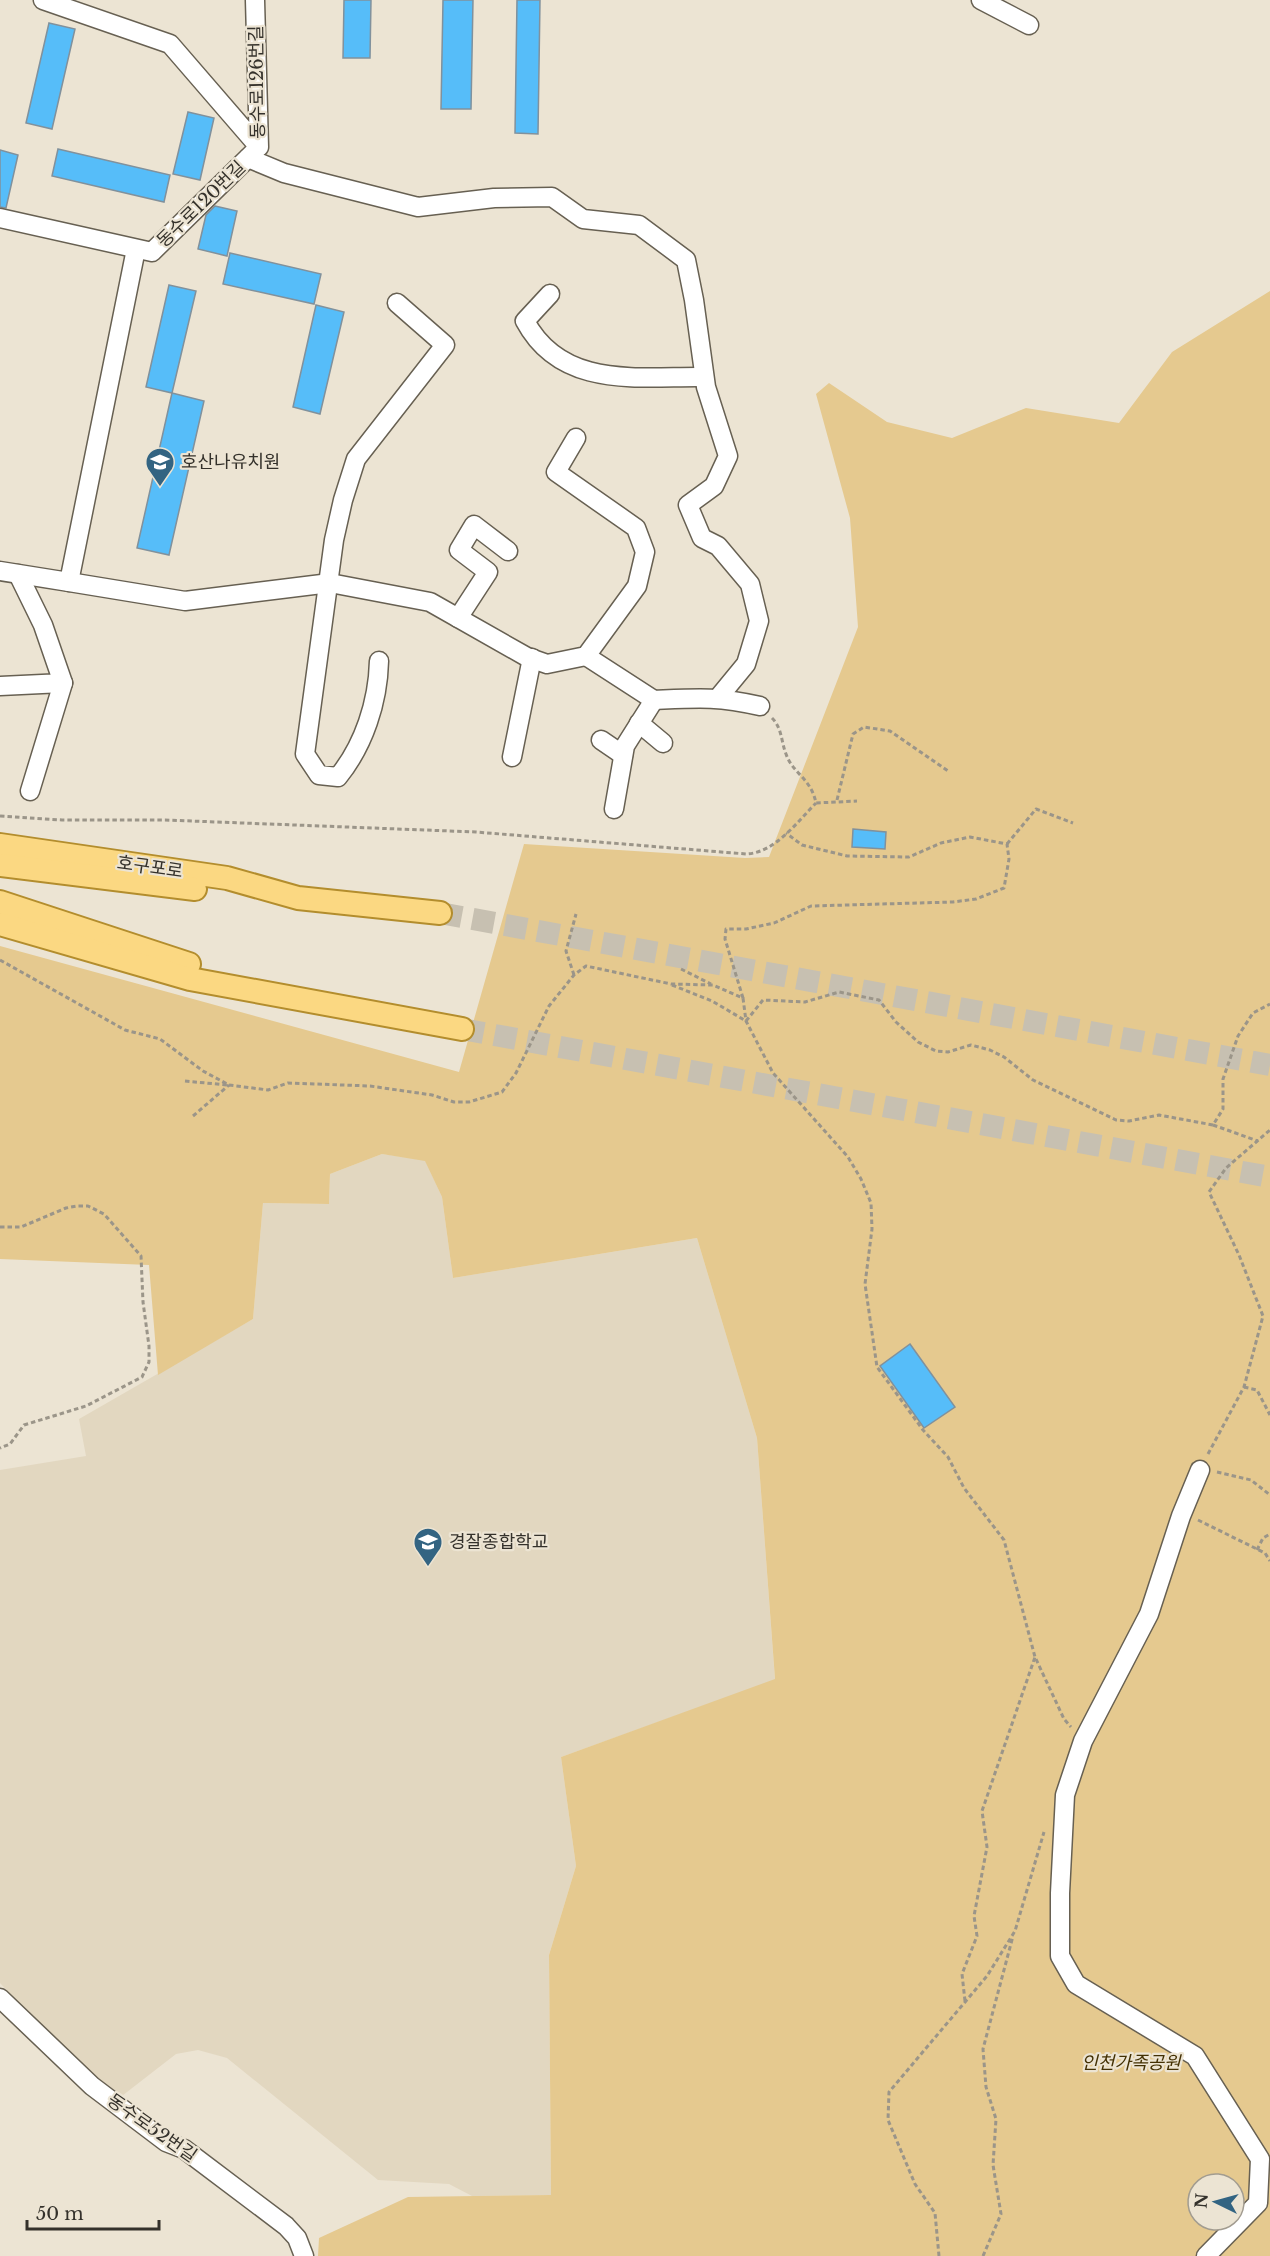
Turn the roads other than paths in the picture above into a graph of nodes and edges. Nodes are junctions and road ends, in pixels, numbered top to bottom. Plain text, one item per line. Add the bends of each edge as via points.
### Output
1 (44, 0) edge
2 (255, 0) edge
3 (981, 0) edge
4 (1029, 26) dead end
5 (254, 152) junction
6 (0, 218) edge
7 (136, 249) junction
8 (550, 294) dead end
9 (397, 303) dead end
10 (704, 377) junction
11 (576, 438) dead end
12 (508, 551) dead end
13 (9, 572) edge
14 (69, 582) junction
15 (330, 584) junction
16 (459, 618) junction
17 (586, 656) junction
18 (531, 658) junction
19 (379, 661) dead end
20 (63, 683) junction
21 (1, 691) edge
22 (718, 698) junction
23 (654, 700) junction
24 (759, 706) road end
25 (639, 723) junction
26 (601, 740) dead end
27 (663, 742) dead end
28 (623, 755) junction
29 (512, 757) dead end
30 (30, 791) dead end
31 (614, 809) dead end
32 (0, 845) edge
33 (0, 865) edge
34 (298, 898) junction
35 (0, 902) edge
36 (440, 913) tunnel mouth
37 (0, 924) edge
38 (283, 996) junction
39 (462, 1029) tunnel mouth
40 (1200, 1470) road end
41 (0, 1998) edge
42 (304, 2256) edge
43 (1206, 2256) edge

1 - 5 street, 동수로126번길 via 170,44
2 - 5 street, 동수로126번길
3 - 4 street
5 - 7 street, 동수로120번길 via 152,252
5 - 10 street via 284,173 418,207 494,198 552,197 583,219 639,225 686,260
6 - 7 street, 동수로120번길
7 - 14 street
8 - 10 street via 525,321 533,336 558,359 595,375
9 - 15 street via 445,345 356,459 334,540
10 - 22 street via 728,456 714,486 688,505 702,538 718,546 750,584 759,621 746,664
11 - 17 street via 556,472 636,528 645,552 637,586
12 - 16 street via 474,525 459,550 488,572
13 - 14 street
13 - 20 street via 43,625
14 - 15 street via 185,601
15 - 16 street via 430,602
15 - 19 street via 305,754 319,775 338,777 362,744
16 - 18 street
17 - 18 street via 547,664
17 - 23 street
18 - 29 street
20 - 21 street
20 - 30 street
22 - 23 street
22 - 24 street
23 - 25 street
25 - 27 street
25 - 28 street via 624,746
26 - 28 street
28 - 31 street
32 - 34 main road, 호구포로 via 226,878
33 - 34 main road, 호구포로
34 - 36 main road, 호구포로
35 - 38 main road
37 - 38 main road via 190,979
38 - 39 main road
40 - 43 street via 1149,1614 1083,1741 1065,1795 1060,1956 1076,1984 1195,2056 1260,2159 1258,2203
41 - 42 street, 동수로52번길 via 92,2086 286,2226 297,2238

